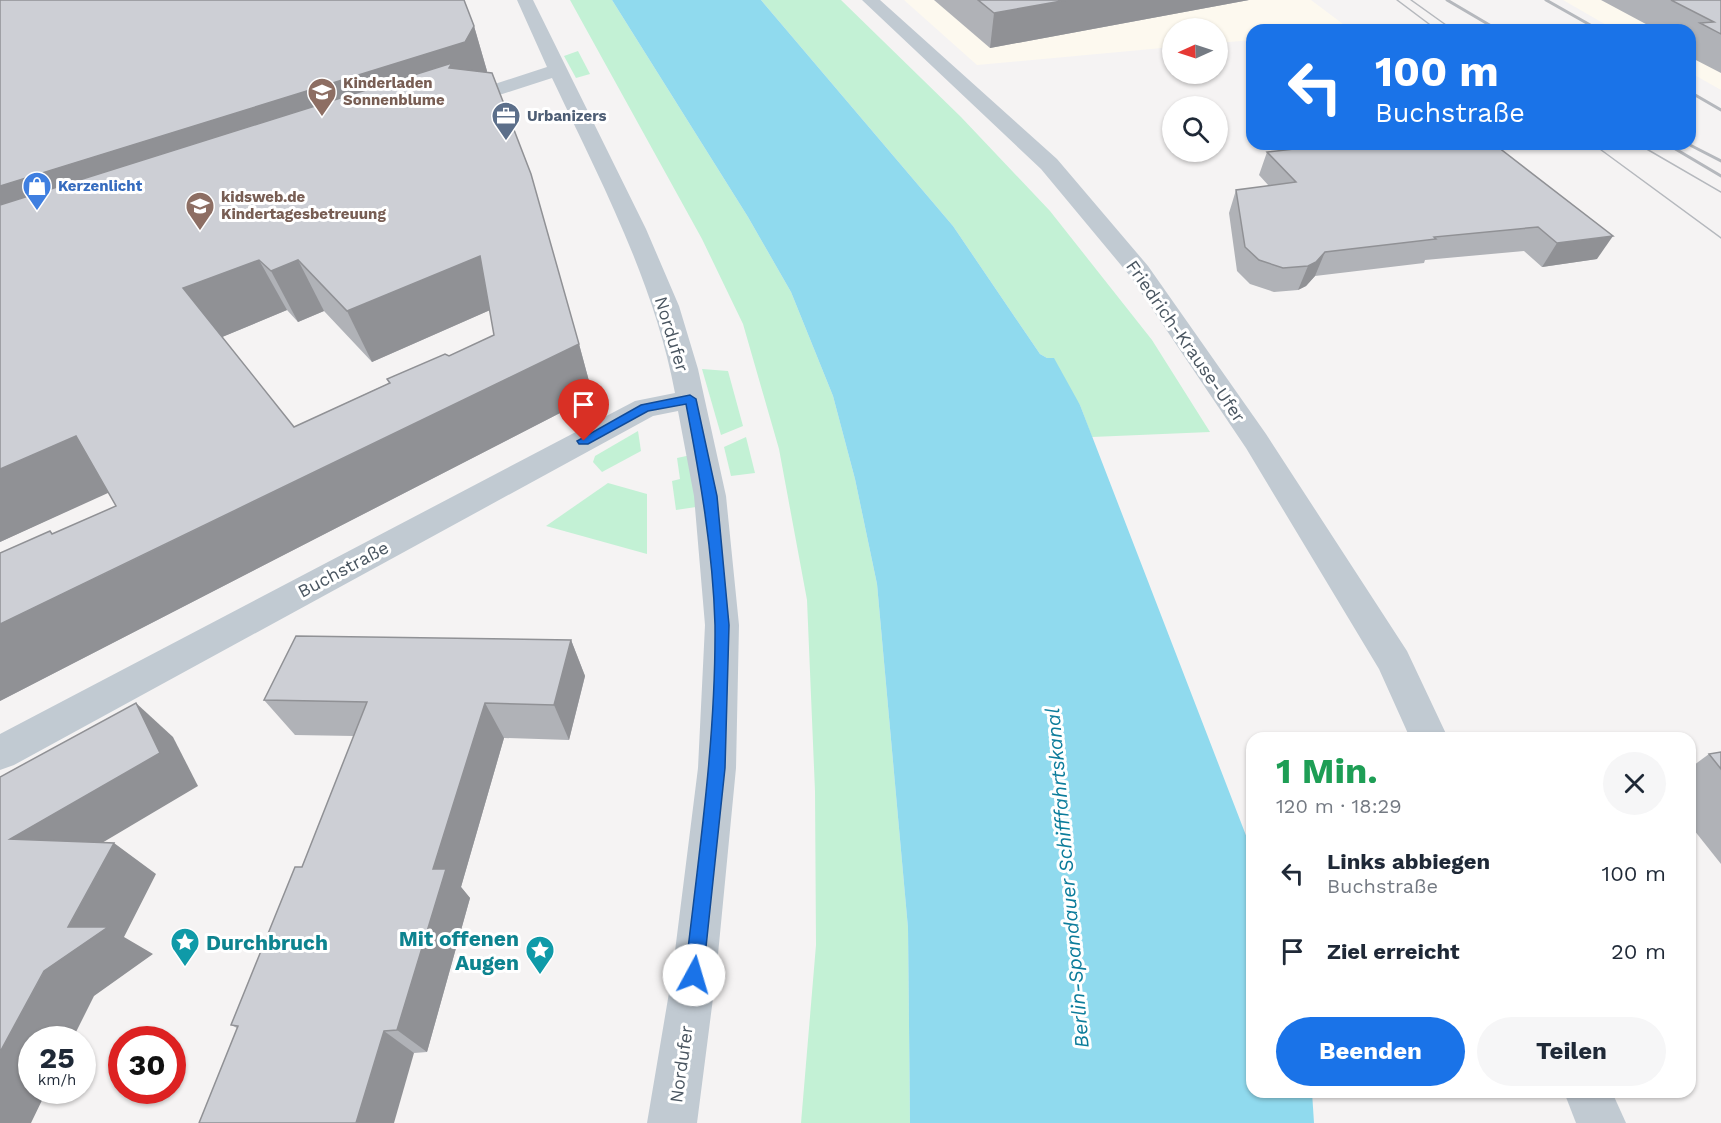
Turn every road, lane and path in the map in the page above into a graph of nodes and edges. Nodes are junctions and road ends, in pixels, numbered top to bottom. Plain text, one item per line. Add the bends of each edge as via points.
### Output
1 (525, 0) edge
2 (870, 0) edge
3 (557, 70) junction
4 (438, 109) edge
5 (690, 399) junction
6 (1426, 732) edge
7 (0, 753) edge
8 (1591, 1098) edge
9 (672, 1123) edge
10 (1601, 1123) edge

1 - 3 street, Nordufer
2 - 6 street, Friedrich-Krause-Ufer via 1048,164 1139,271 1256,441 1388,652
3 - 4 street
3 - 5 street, Nordufer via 634,229 666,306
5 - 7 street, Buchstraße via 645,408
5 - 9 street, Nordufer via 710,496 722,625 717,768 694,975
8 - 10 street

